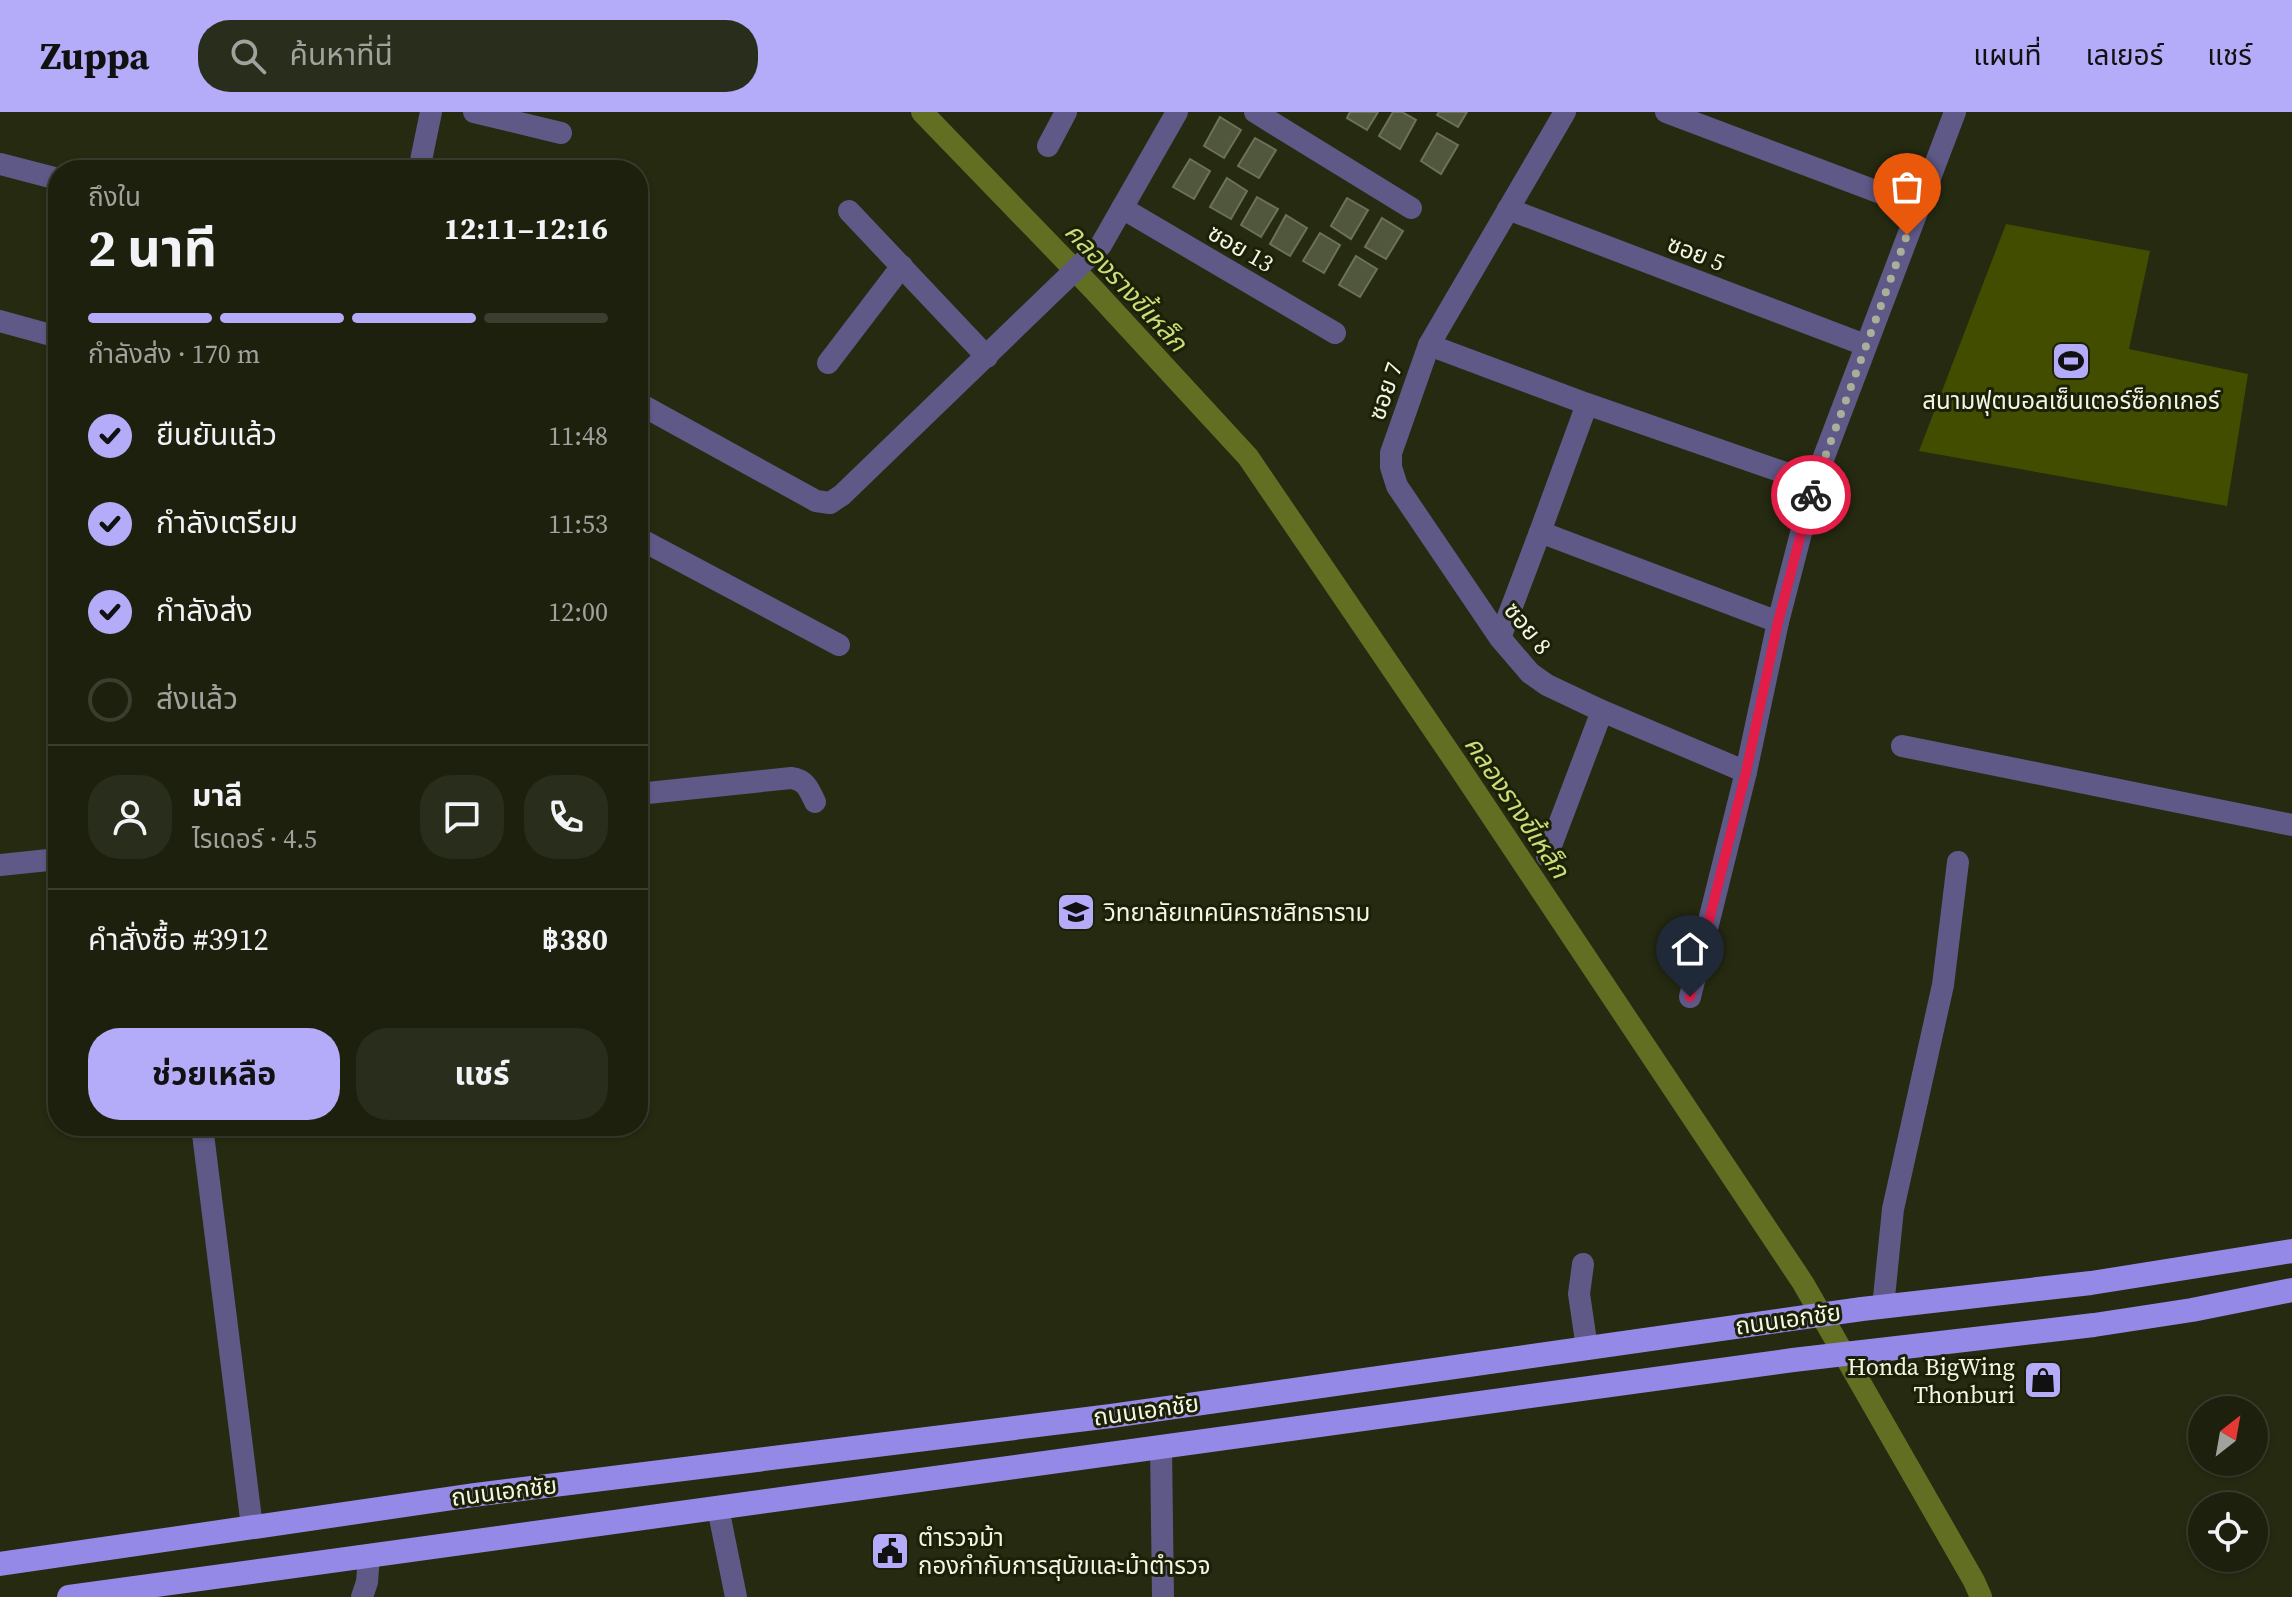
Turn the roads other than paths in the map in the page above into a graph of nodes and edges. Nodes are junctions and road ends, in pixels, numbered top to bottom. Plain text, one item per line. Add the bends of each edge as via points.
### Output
1 (431, 112) edge
2 (474, 112) edge
3 (1066, 112) edge
4 (1177, 112) edge
5 (1255, 112) edge
6 (1565, 112) edge
7 (1666, 112) edge
8 (1955, 112) edge
9 (561, 133) dead end
10 (1048, 146) dead end
11 (421, 160) edge
12 (0, 164) edge
13 (48, 176) edge
14 (1918, 207) junction
15 (1122, 208) junction
16 (1411, 208) dead end
17 (1508, 209) junction
18 (849, 211) dead end
19 (902, 266) junction
20 (0, 321) edge
21 (1335, 333) dead end
22 (48, 334) edge
23 (1429, 345) junction
24 (1865, 345) junction
25 (987, 357) junction
26 (828, 363) dead end
27 (1587, 404) junction
28 (648, 409) edge
29 (1391, 453) joint
30 (1814, 483) junction
31 (1540, 532) junction
32 (648, 543) edge
33 (1778, 622) junction
34 (1500, 638) junction
35 (839, 645) dead end
36 (1602, 711) junction
37 (1902, 746) dead end
38 (1746, 772) junction
39 (648, 793) edge
40 (815, 802) dead end
41 (2292, 825) edge
42 (1547, 856) dead end
43 (48, 860) edge
44 (1958, 862) dead end
45 (0, 865) edge
46 (1690, 997) dead end
47 (203, 1136) edge
48 (2292, 1251) edge
49 (1583, 1264) dead end
50 (2292, 1290) edge
51 (1872, 1308) junction
52 (1587, 1348) junction
53 (1161, 1447) junction
54 (718, 1508) junction
55 (252, 1527) junction
56 (369, 1556) junction
57 (0, 1564) edge
58 (145, 1592) edge
59 (69, 1597) edge
60 (362, 1597) edge
61 (736, 1597) edge
62 (1163, 1597) edge

1 - 11 street
2 - 9 street
3 - 10 street
4 - 15 street
5 - 16 street
6 - 17 street, ซอย 7
7 - 14 street
8 - 14 street
12 - 13 street
14 - 24 street
15 - 21 street, ซอย 13
15 - 25 street via 1101,245
17 - 23 street, ซอย 7
17 - 24 street, ซอย 5
18 - 19 street
19 - 25 street
19 - 26 street
20 - 22 street
23 - 27 street
23 - 29 street, ซอย 7
24 - 30 street
25 - 28 street via 830,503 816,501
27 - 30 street
27 - 31 street
29 - 34 street, ซอย 8 via 1397,486
30 - 33 street
31 - 33 street
31 - 34 street
32 - 35 street
33 - 38 street
34 - 36 street, ซอย 8 via 1530,673
36 - 38 street, ซอย 8
36 - 42 street
37 - 41 street
38 - 46 street
39 - 40 street via 791,778 806,784
43 - 45 street
44 - 51 street via 1943,985
47 - 55 street
48 - 51 main road, ถนนเอกชัย via 2091,1283
49 - 52 street via 1579,1294
50 - 53 main road, ถนนเอกชัย via 2094,1325 1793,1360
51 - 52 main road, ถนนเอกชัย
52 - 55 main road, ถนนเอกชัย via 1111,1416
53 - 54 main road, ถนนเอกชัย
53 - 62 street
54 - 56 main road, ถนนเอกชัย
54 - 61 street
55 - 57 main road, ถนนเอกชัย
56 - 58 main road, ถนนเอกชัย
56 - 60 street
58 - 59 main road, ถนนเอกชัย

